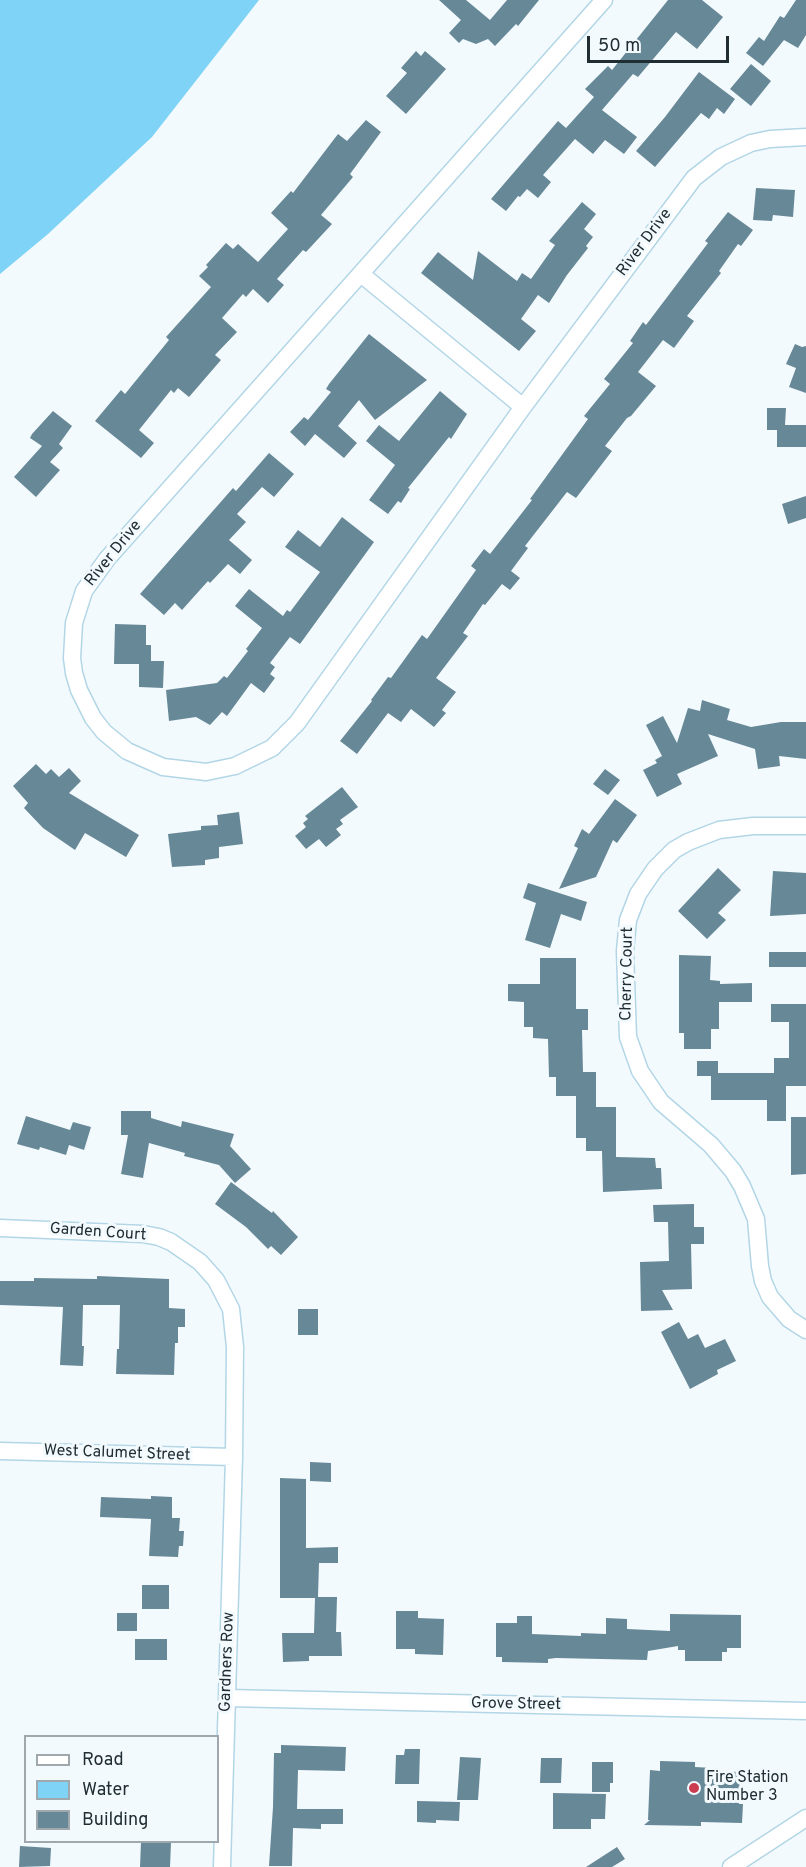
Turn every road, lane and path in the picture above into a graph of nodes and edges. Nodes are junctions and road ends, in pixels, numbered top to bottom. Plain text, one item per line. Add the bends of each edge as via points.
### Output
1 (604, 0) edge
2 (806, 137) edge
3 (361, 274) junction
4 (523, 407) junction
5 (806, 826) edge
6 (0, 1228) edge
7 (806, 1330) edge
8 (0, 1451) edge
9 (234, 1457) junction
10 (227, 1698) junction
11 (806, 1711) edge
12 (806, 1818) edge
13 (222, 1867) edge
14 (731, 1867) edge

1 - 3 street, River Drive
2 - 4 street, River Drive via 751,143 721,157 694,178
3 - 4 street
3 - 4 street, River Drive via 107,559 84,591 74,622 74,673 93,718 116,743 149,762 192,772 228,768 272,748 297,723
5 - 7 street, Cherry Court via 719,830 674,850 645,881 635,900 628,920 625,964 628,1037 640,1071 661,1102 711,1145 733,1171 756,1219 760,1266 770,1298 789,1319
6 - 9 street, Garden Court via 143,1234 171,1242 200,1262 227,1299 234,1322
8 - 9 street, West Calumet Street
9 - 10 street, Gardners Row
10 - 11 street, Grove Street
10 - 13 street, Gardners Row
12 - 14 street

